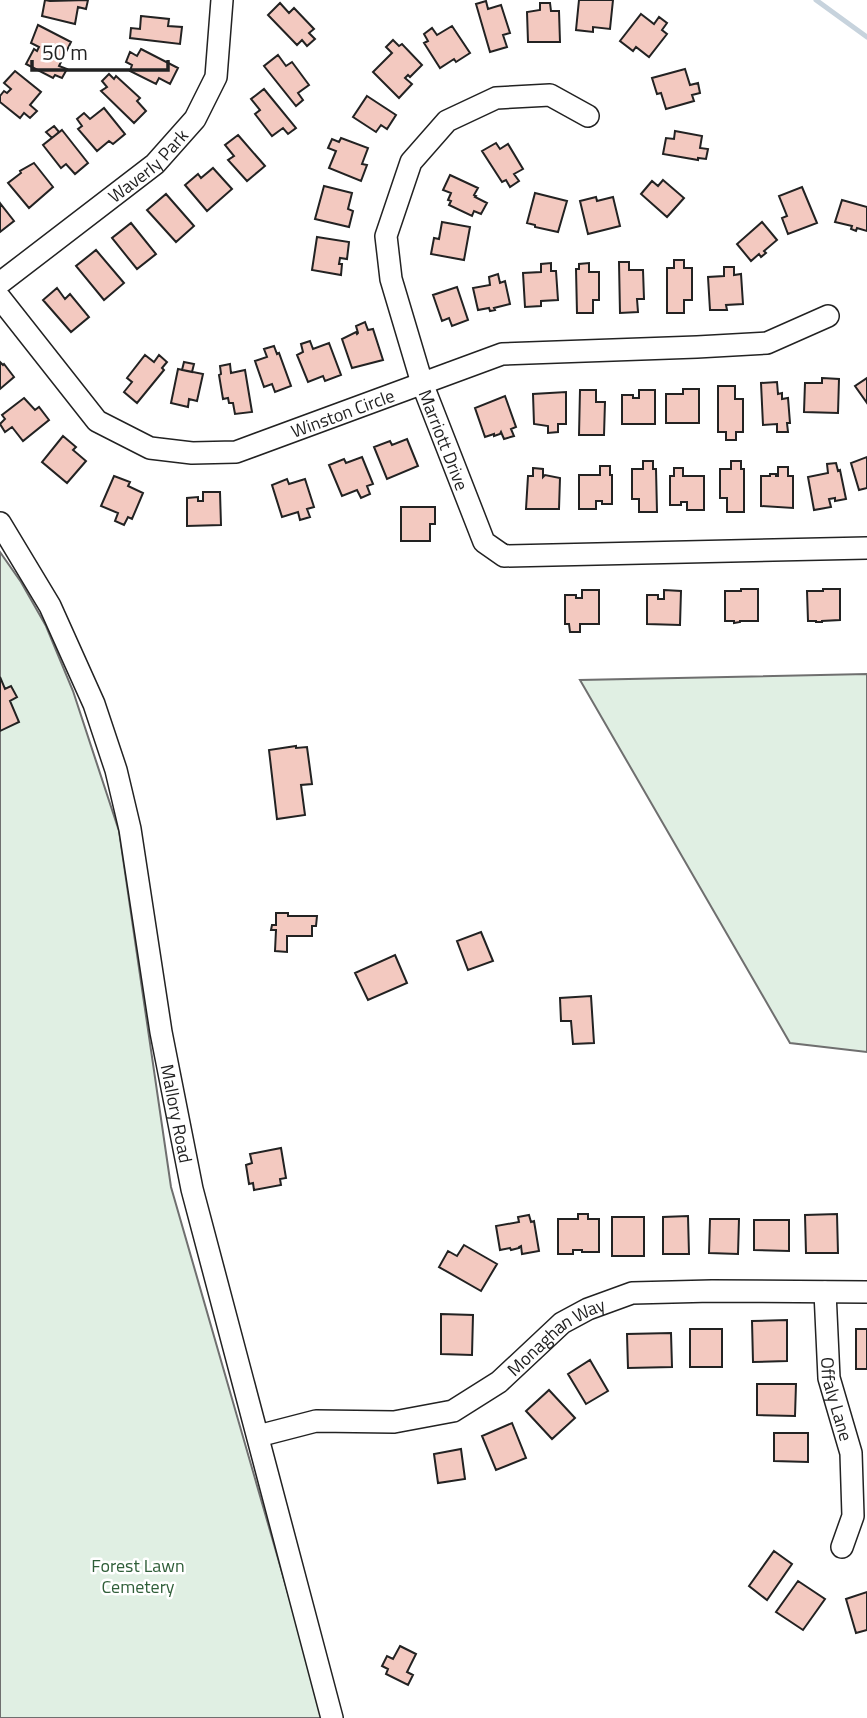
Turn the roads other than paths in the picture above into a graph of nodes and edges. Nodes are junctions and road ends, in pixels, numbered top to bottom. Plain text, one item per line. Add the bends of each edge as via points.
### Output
1 (222, 0) edge
2 (588, 116) dead end
3 (0, 283) edge
4 (0, 298) edge
5 (828, 316) dead end
6 (422, 383) junction
7 (0, 523) edge
8 (867, 548) edge
9 (825, 1292) junction
10 (867, 1292) edge
11 (258, 1436) junction
12 (842, 1547) dead end
13 (332, 1718) edge

1 - 3 street, Waverly Park via 216,77 195,119 155,164
2 - 6 street, Marriott Drive via 550,95 496,99 447,121 411,162 386,236 391,279
4 - 6 street, Winston Circle via 97,421 150,448 236,452
5 - 6 street, Winston Circle via 766,343 502,354
6 - 8 street, Marriott Drive via 484,542 505,556
7 - 11 street, Mallory Road via 50,606 94,704 116,770 192,1189
9 - 10 street, Monaghan Way
9 - 11 street, Monaghan Way via 632,1293 562,1323 499,1382 453,1411 394,1422 316,1420
9 - 12 street, Offaly Lane via 829,1378 851,1453 853,1516
11 - 13 street, Mallory Road

